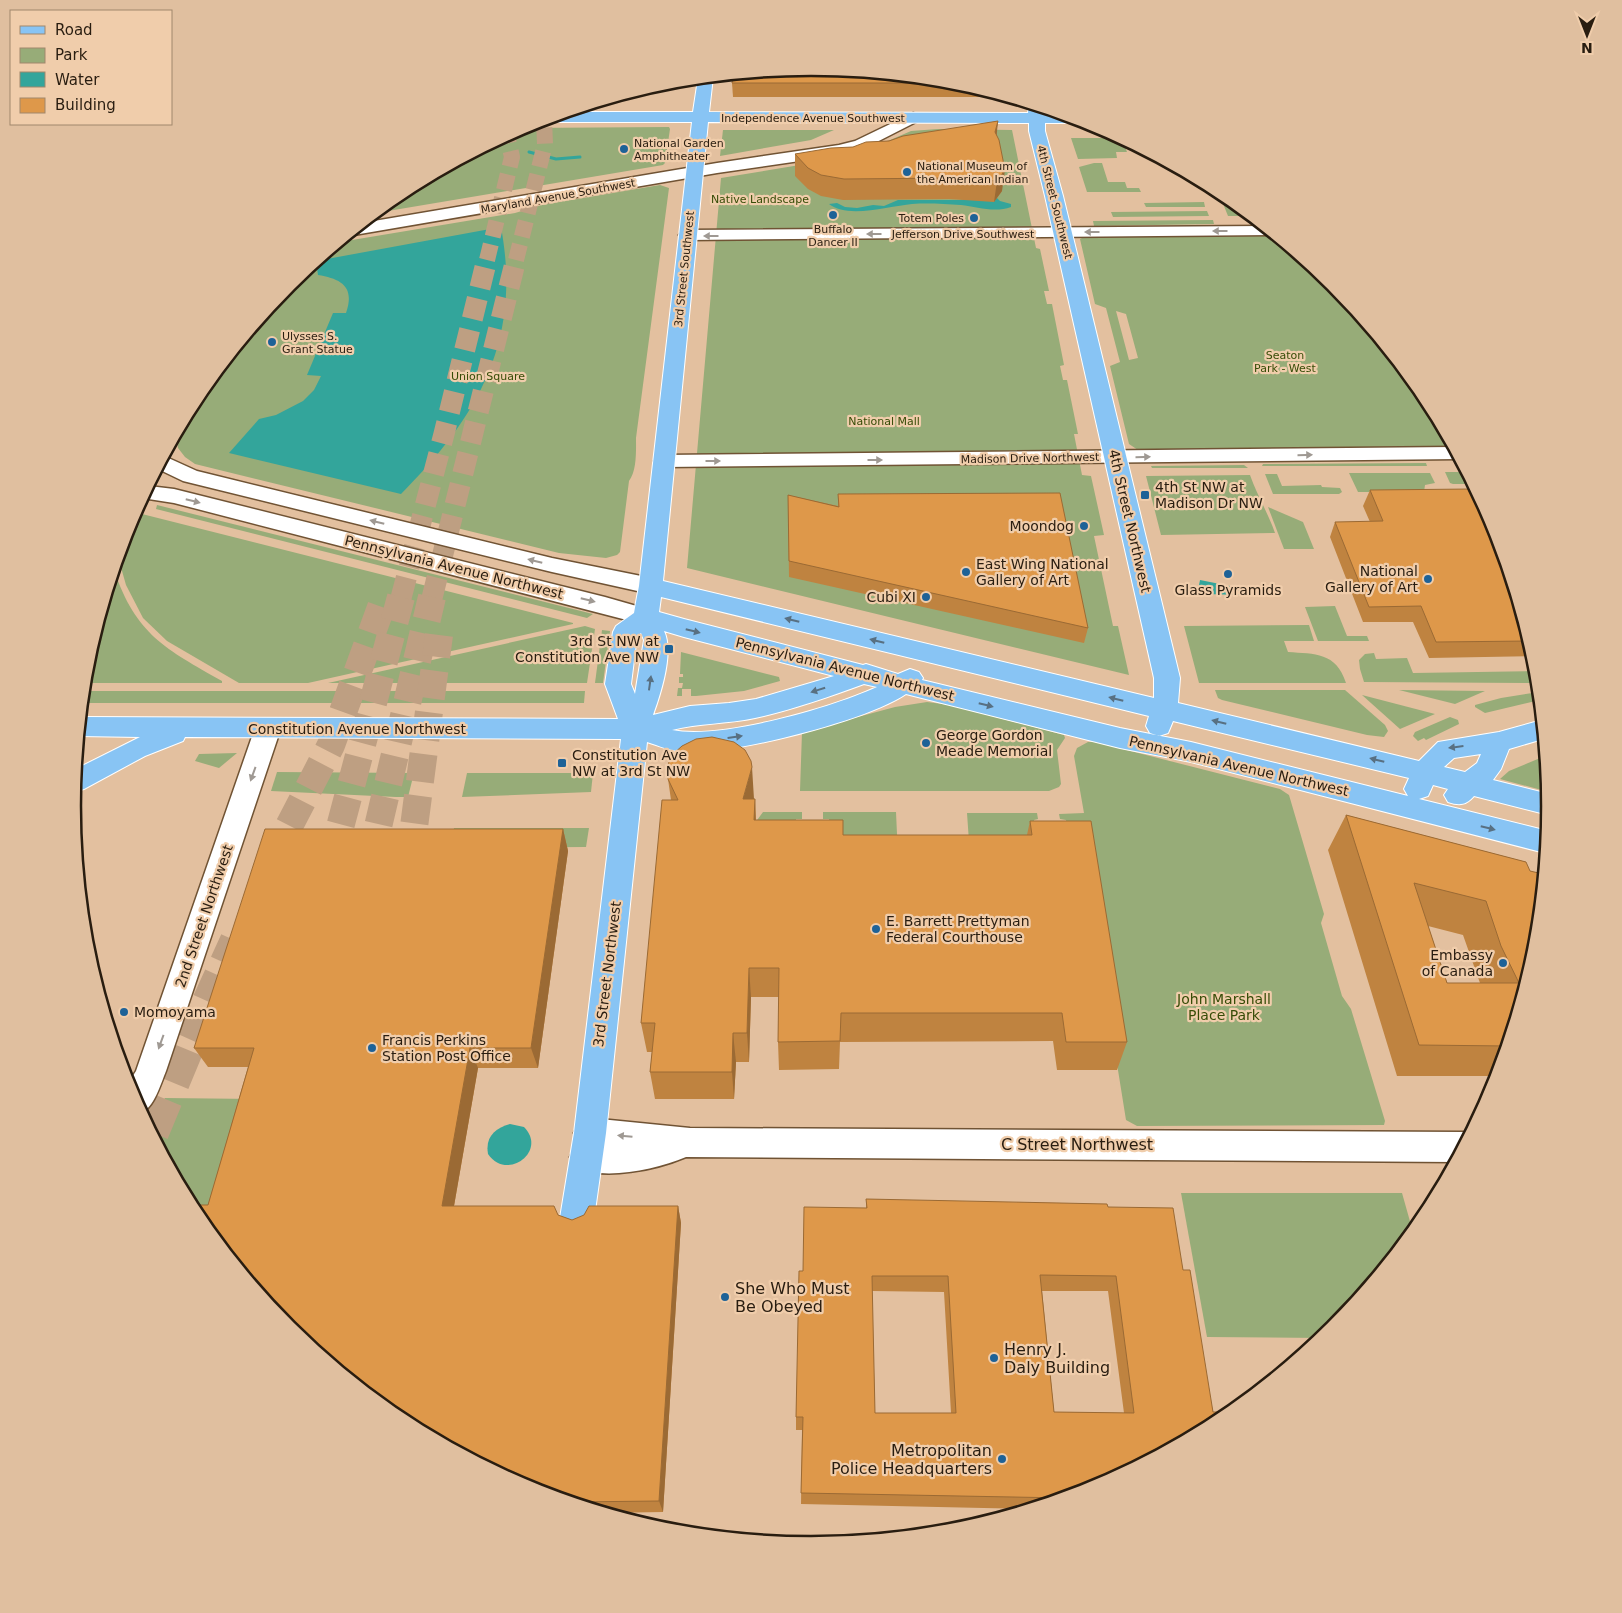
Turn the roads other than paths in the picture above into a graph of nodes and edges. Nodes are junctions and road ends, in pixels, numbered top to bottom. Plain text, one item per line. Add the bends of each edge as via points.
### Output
1 (705, 84) edge
2 (1036, 112) edge
3 (570, 117) edge
4 (700, 118) junction
5 (914, 118) junction
6 (870, 124) junction
7 (831, 148) edge
8 (761, 161) junction
9 (695, 172) junction
10 (365, 228) edge
11 (1261, 231) edge
12 (1063, 233) junction
13 (688, 235) junction
14 (1078, 298) joint
15 (1449, 453) edge
16 (1115, 457) junction
17 (664, 461) junction
18 (167, 464) edge
19 (152, 493) edge
20 (651, 586) junction
21 (646, 617) junction
22 (923, 652) junction
23 (864, 674) junction
24 (905, 684) junction
25 (1164, 709) junction
26 (85, 728) edge
27 (197, 728) junction
28 (268, 728) junction
29 (635, 729) junction
30 (1537, 731) edge
31 (1499, 742) junction
32 (1153, 744) junction
33 (1424, 773) junction
34 (82, 778) edge
35 (1467, 784) junction
36 (1541, 803) edge
37 (1411, 808) junction
38 (1441, 816) junction
39 (1540, 841) edge
40 (139, 1093) edge
41 (588, 1145) junction
42 (1456, 1147) edge
43 (577, 1218) edge

1 - 4 main road, 3rd Street Southwest
2 - 5 main road, Independence Avenue Southwest
2 - 12 main road, 4th Street Southwest
3 - 4 main road, Independence Avenue Southwest
4 - 6 main road, Independence Avenue Southwest
4 - 9 main road, 3rd Street Southwest
5 - 6 main road, Independence Avenue Southwest
5 - 8 street, Maryland Avenue Southwest via 852,147
6 - 7 street
6 - 8 street, Maryland Avenue Southwest via 832,141
8 - 9 street, Maryland Avenue Southwest
9 - 10 street, Maryland Avenue Southwest
9 - 13 main road, 3rd Street Southwest
11 -> 12 street, Jefferson Drive Southwest
12 -> 13 street, Jefferson Drive Southwest
12 - 14 main road, 4th Street Southwest
13 - 17 main road, 3rd Street Southwest
14 - 16 main road, 4th Street Northwest
16 -> 15 street, Madison Drive Northwest
17 -> 16 street, Madison Drive Northwest
16 - 25 main road, 4th Street Northwest via 1167,678
17 - 20 main road
20 -> 18 street, Pennsylvania Avenue Northwest via 552,566 190,476
19 -> 21 street, Pennsylvania Avenue Northwest via 605,604
20 - 21 main road
22 -> 20 main road, Pennsylvania Avenue Northwest
21 -> 23 main road, Pennsylvania Avenue Northwest
21 - 29 main road, 3rd Street Northwest via 626,632 618,684
22 - 23 main road, Constitution Avenue Northwest
22 - 24 main road, Constitution Avenue Northwest
25 -> 22 main road, Pennsylvania Avenue Northwest
23 - 24 main road, Pennsylvania Avenue Northwest
23 -> 29 main road, Constitution Avenue Northwest via 756,708 690,716
29 -> 24 main road, Constitution Avenue Northwest via 684,742 735,737 786,727 868,702
24 -> 32 main road, Pennsylvania Avenue Northwest
25 - 32 main road, 4th Street Northwest
33 -> 25 main road, Pennsylvania Avenue Northwest
26 - 27 main road, Constitution Avenue Northwest
27 - 28 main road, Constitution Avenue Northwest
27 - 34 main road via 150,743
28 - 29 main road, Constitution Avenue Northwest
28 -> 40 street, 2nd Street Northwest via 154,1062
29 - 41 main road, 3rd Street Northwest
30 - 31 main road
31 -> 33 main road via 1447,748
31 - 35 main road via 1488,769
32 - 37 main road, Pennsylvania Avenue Northwest
33 - 35 main road, Pennsylvania Avenue Northwest
33 - 37 main road
35 - 36 main road, Pennsylvania Avenue Northwest
35 - 38 main road
37 - 38 main road, Pennsylvania Avenue Northwest
38 -> 39 main road, Pennsylvania Avenue Northwest
41 - 42 street, C Street Northwest via 635,1157 690,1143
41 - 43 main road, 3rd Street Northwest

